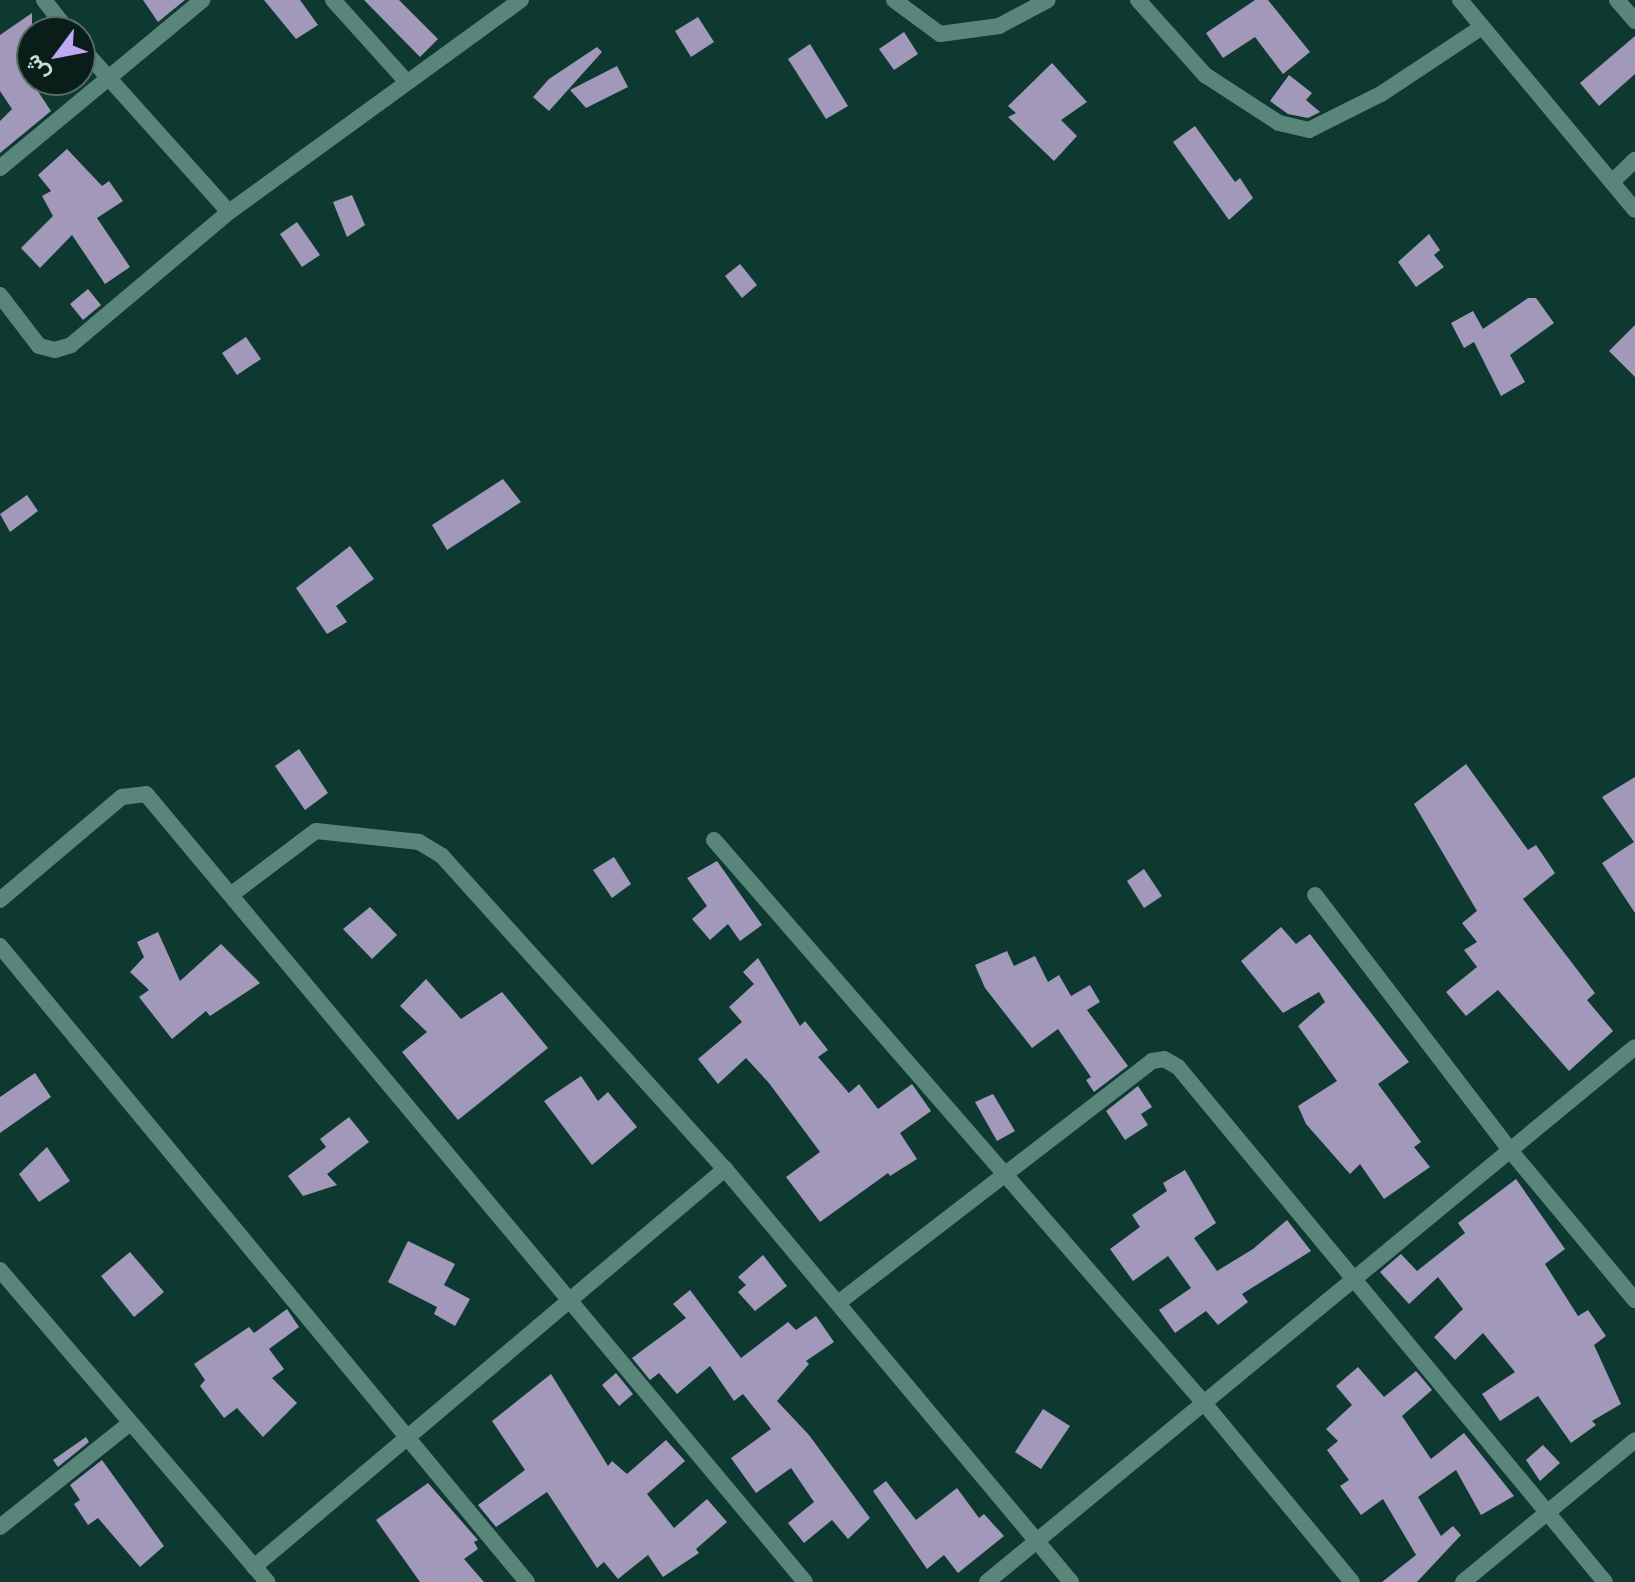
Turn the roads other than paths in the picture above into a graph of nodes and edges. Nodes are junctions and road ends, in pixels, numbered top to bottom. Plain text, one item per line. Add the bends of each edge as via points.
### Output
1 (44, 0) edge
2 (202, 0) edge
3 (333, 0) edge
4 (521, 0) edge
5 (894, 0) edge
6 (1048, 0) edge
7 (1138, 0) edge
8 (1460, 0) edge
9 (1617, 0) edge
10 (56, 16) edge
11 (1635, 21) edge
12 (1482, 27) junction
13 (96, 66) edge
14 (107, 79) junction
15 (406, 81) junction
16 (1635, 160) edge
17 (0, 168) edge
18 (1612, 182) junction
19 (1635, 210) edge
20 (229, 212) junction
21 (0, 295) edge
22 (714, 840) dead end
23 (232, 894) junction
24 (1315, 895) dead end
25 (0, 900) edge
26 (0, 946) edge
27 (1635, 1047) edge
28 (1509, 1149) junction
29 (725, 1169) junction
30 (1004, 1173) junction
31 (0, 1270) edge
32 (1350, 1278) junction
33 (568, 1300) junction
34 (1635, 1300) edge
35 (838, 1303) junction
36 (1204, 1403) junction
37 (129, 1424) junction
38 (407, 1436) junction
39 (1635, 1440) edge
40 (1548, 1511) junction
41 (0, 1527) edge
42 (1038, 1542) junction
43 (254, 1567) junction
44 (267, 1582) edge
45 (527, 1582) edge
46 (805, 1582) edge
47 (987, 1582) edge
48 (1071, 1582) edge
49 (1352, 1582) edge
50 (1463, 1582) edge
51 (1605, 1582) edge

1 - 10 street
2 - 14 street
3 - 15 street
4 - 15 street
5 - 6 street via 940,34 999,26
7 - 12 street via 1205,75 1279,123 1309,130 1381,94
8 - 12 street
9 - 11 street
12 - 18 street
13 - 14 street
14 - 17 street
14 - 20 street
15 - 20 street
16 - 18 street
18 - 19 street
20 - 21 street via 71,345 55,350 39,346
22 - 30 street
23 - 25 street via 146,794 132,793
23 - 29 street via 316,831 427,845
23 - 33 street
24 - 28 street
26 - 38 street
27 - 28 street
28 - 32 street
28 - 34 street
29 - 33 street
29 - 35 street
30 - 32 street via 1152,1061 1164,1059 1178,1067
30 - 35 street
30 - 36 street
31 - 37 street
32 - 36 street
32 - 40 street
33 - 38 street
33 - 46 street
35 - 42 street
36 - 42 street
36 - 49 street
37 - 41 street
37 - 43 street
38 - 43 street
38 - 45 street
39 - 40 street
40 - 50 street
40 - 51 street
42 - 47 street
42 - 48 street
43 - 44 street

